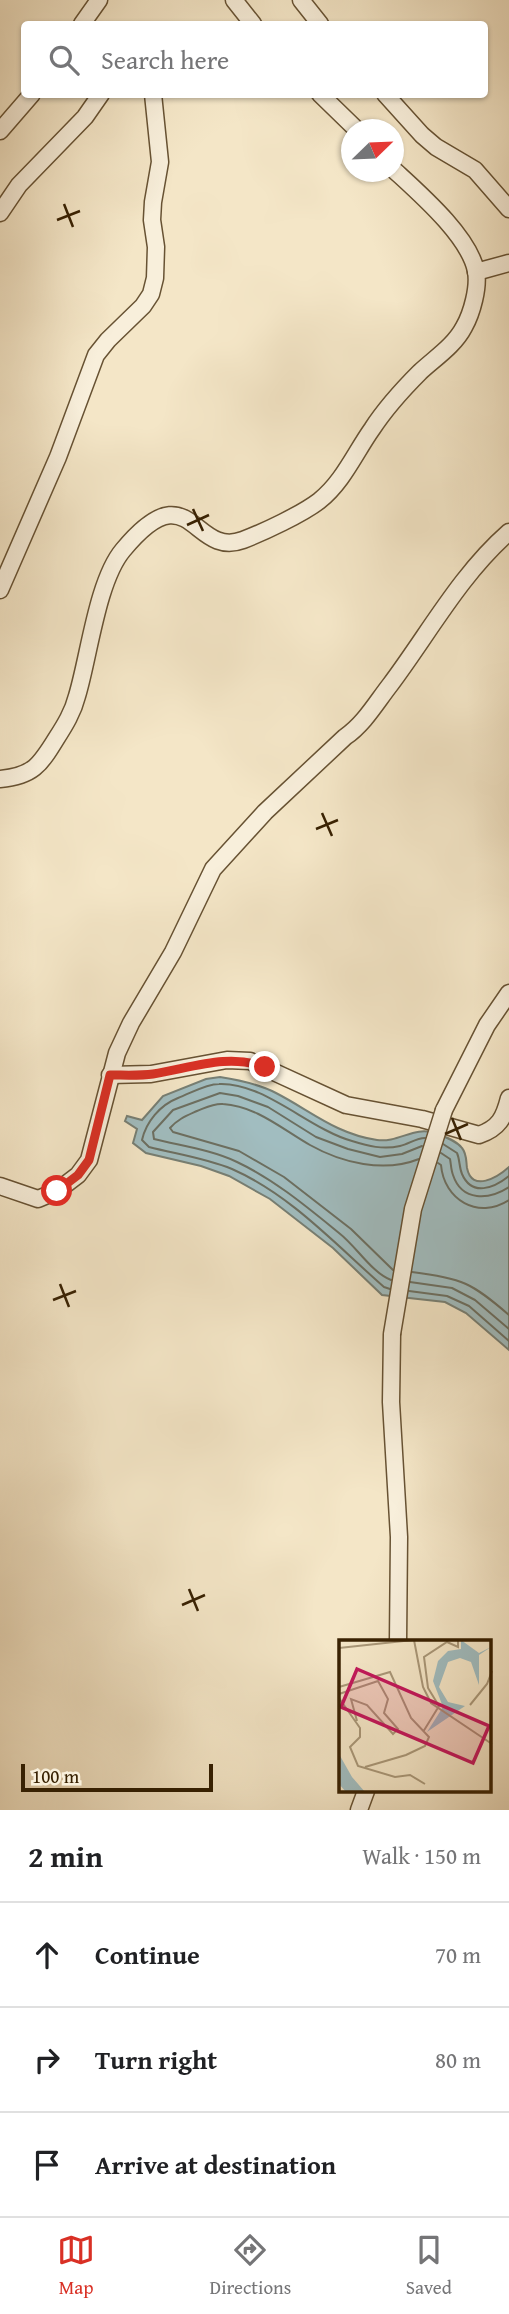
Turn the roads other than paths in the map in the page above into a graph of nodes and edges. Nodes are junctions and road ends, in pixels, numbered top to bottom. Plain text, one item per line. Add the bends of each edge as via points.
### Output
1 (99, 0) edge
2 (233, 0) edge
3 (301, 0) edge
4 (84, 21) edge
5 (250, 21) edge
6 (318, 21) edge
7 (29, 98) edge
8 (98, 98) edge
9 (153, 98) edge
10 (325, 98) edge
11 (389, 98) edge
12 (348, 119) edge
13 (0, 131) edge
14 (404, 179) edge
15 (509, 209) edge
16 (0, 213) edge
17 (509, 263) edge
18 (476, 272) junction
19 (509, 532) edge
20 (0, 590) edge
21 (0, 779) edge
22 (509, 993) edge
23 (110, 1075) junction
24 (509, 1098) edge
25 (0, 1186) edge
26 (398, 1640) edge
27 (366, 1792) edge
28 (359, 1810) edge

1 - 4 street
2 - 5 street
3 - 6 street
7 - 13 street
8 - 16 street via 19,185
9 - 20 street via 160,162 153,202 156,247 151,294 96,355
10 - 12 street
11 - 15 street via 422,135 475,170
14 - 18 street via 449,224
17 - 18 street
18 - 21 street via 473,302 457,339 400,394 318,502 230,544 178,516 166,515 139,531 113,567 71,714 40,764 18,778
19 - 23 street via 465,578 357,728 265,812 213,869 173,952 131,1023
22 - 26 street, bridge via 487,1025 444,1110 413,1209 392,1334
23 - 24 street via 250,1061 346,1105 479,1135 497,1126
23 - 25 street via 89,1160 78,1175 38,1199
27 - 28 street

